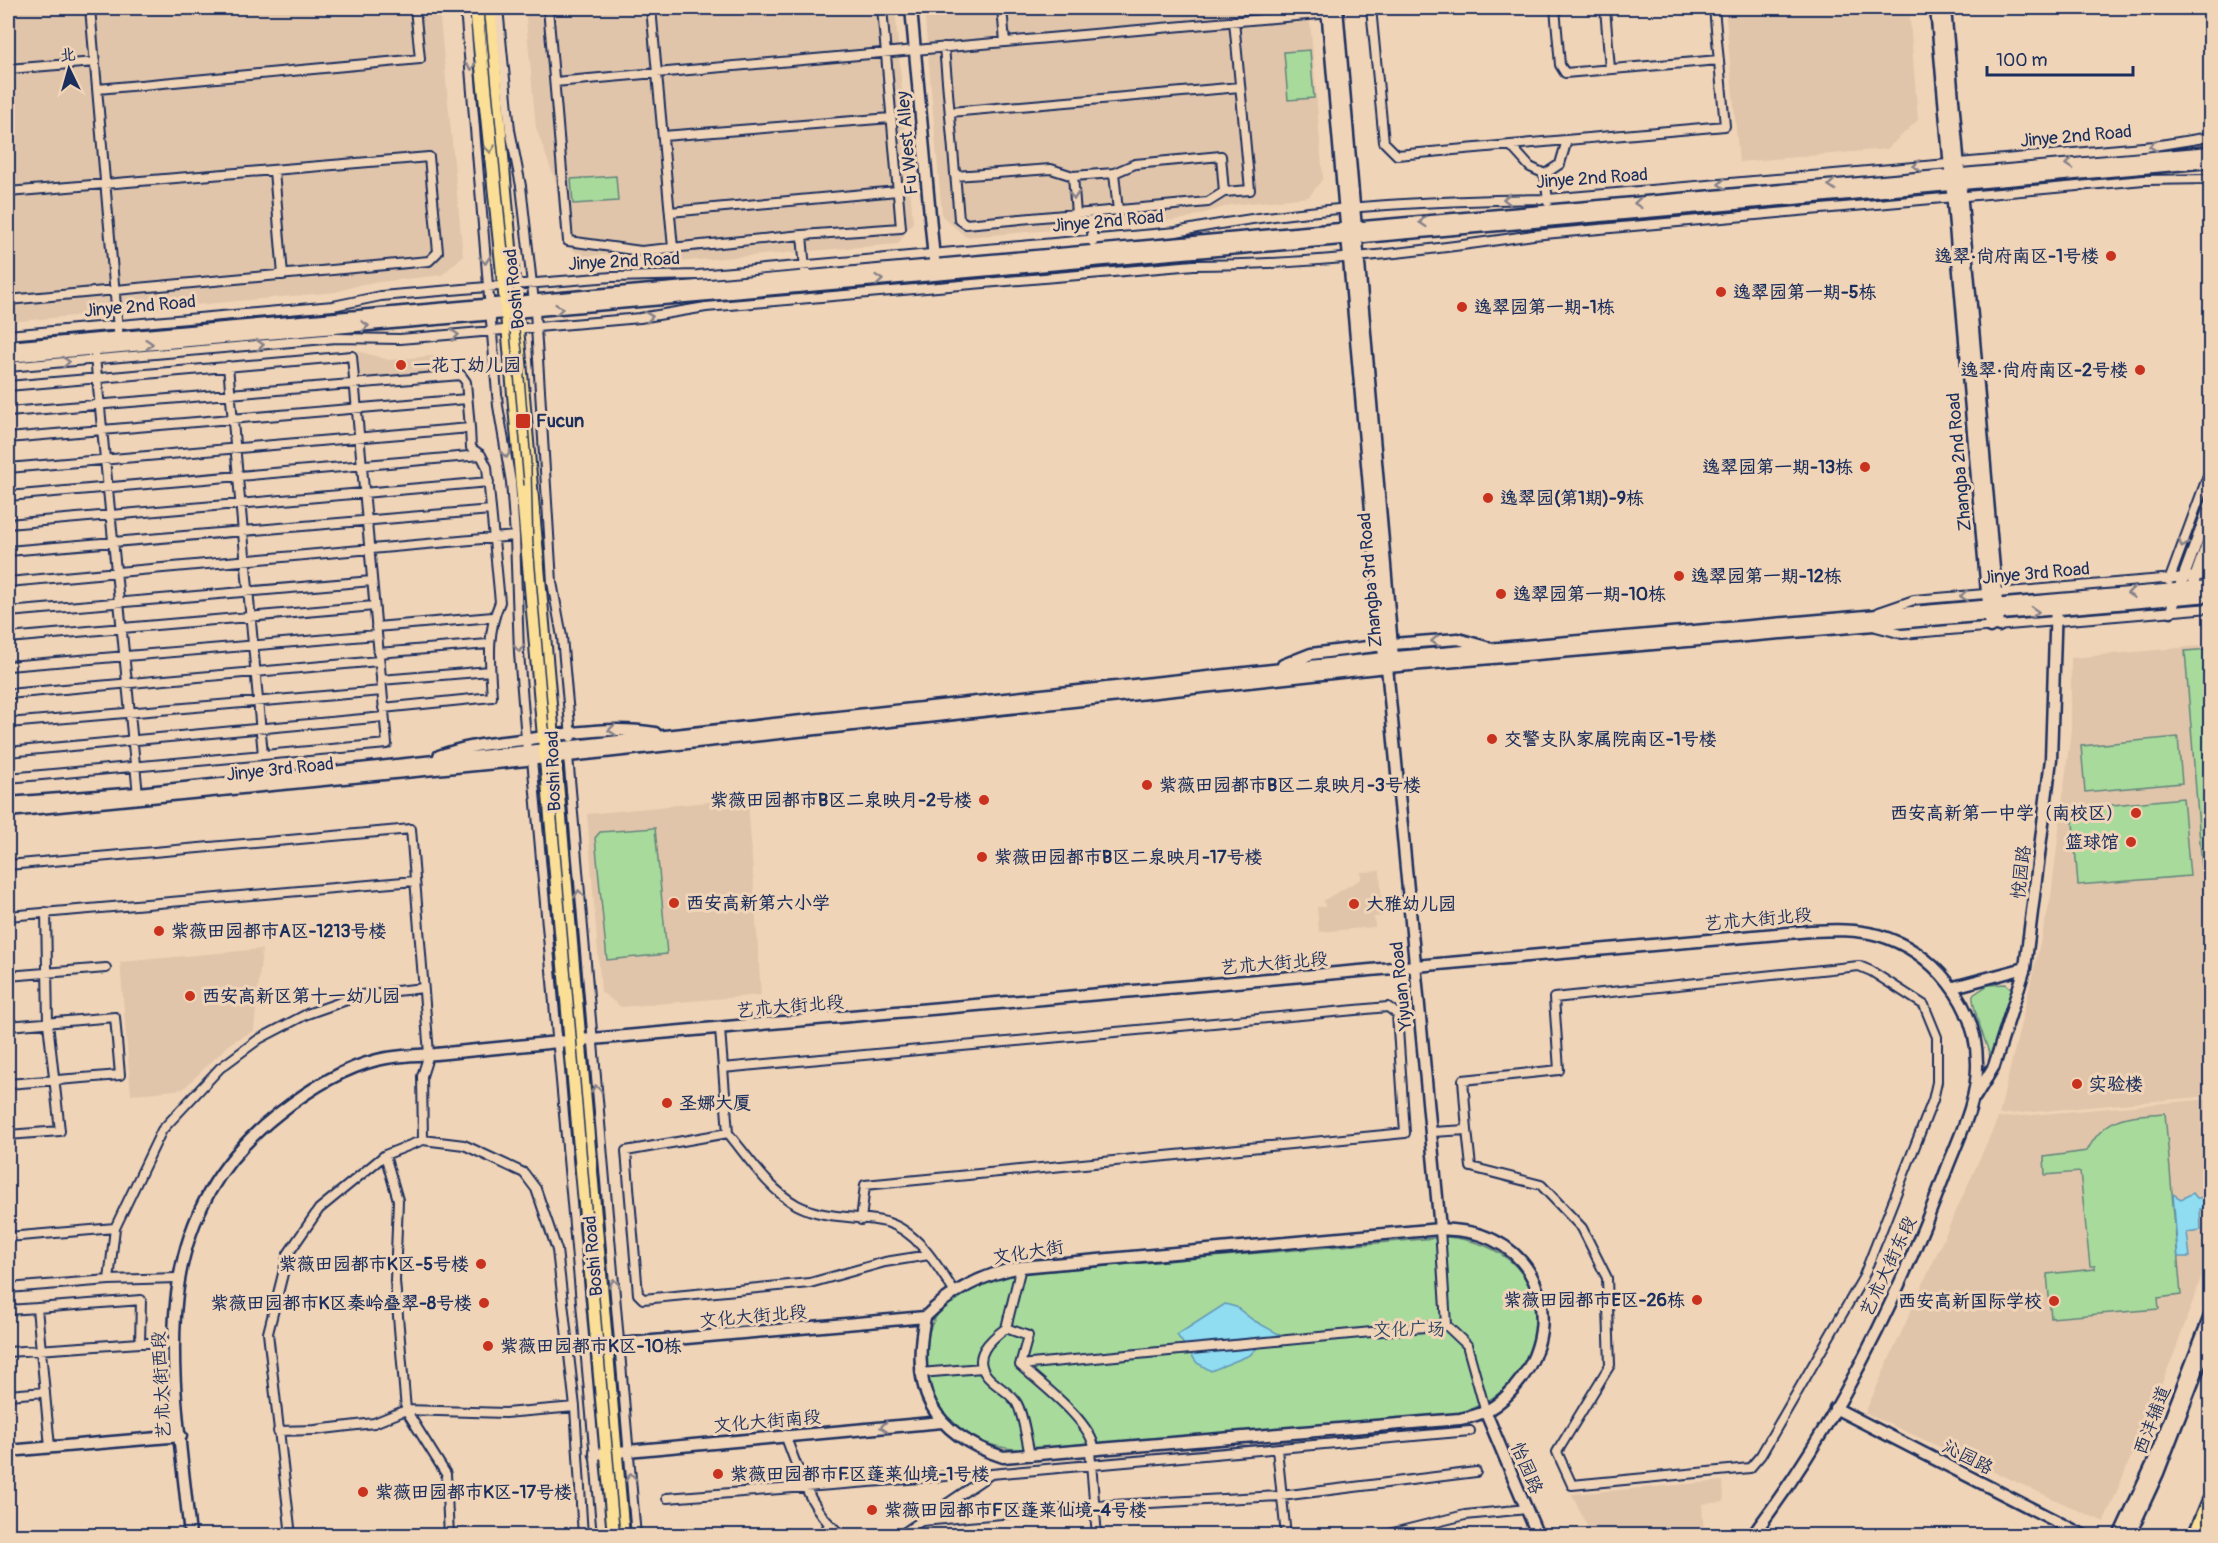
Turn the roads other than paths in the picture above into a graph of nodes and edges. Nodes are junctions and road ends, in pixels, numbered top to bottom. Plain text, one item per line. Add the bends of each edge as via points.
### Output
1 (90, 8) edge
2 (416, 8) edge
3 (465, 8) edge
4 (476, 8) edge
5 (489, 8) edge
6 (498, 8) edge
7 (548, 8) edge
8 (651, 8) edge
9 (882, 8) edge
10 (911, 8) edge
11 (1002, 8) edge
12 (1371, 8) edge
13 (1555, 8) edge
14 (1605, 8) edge
15 (1714, 8) edge
16 (1936, 8) edge
17 (1946, 8) edge
18 (1332, 10) edge
19 (1294, 12) edge
20 (1234, 21) junction
21 (1005, 42) junction
22 (944, 47) junction
23 (915, 51) junction
24 (886, 54) junction
25 (1719, 60) junction
26 (95, 62) junction
27 (8, 69) edge
28 (1610, 69) junction
29 (657, 74) junction
30 (555, 82) junction
31 (1240, 87) junction
32 (98, 89) junction
33 (950, 112) junction
34 (891, 118) junction
35 (663, 136) junction
36 (2211, 137) edge
37 (1567, 140) junction
38 (1511, 146) junction
39 (2211, 152) edge
40 (2211, 162) edge
41 (274, 171) junction
42 (1114, 173) junction
43 (1545, 174) junction
44 (1956, 174) junction
45 (955, 176) junction
46 (1073, 176) junction
47 (2211, 178) edge
48 (107, 184) junction
49 (897, 191) junction
50 (8, 192) edge
51 (1224, 192) junction
52 (1958, 197) junction
53 (1350, 210) junction
54 (1549, 210) junction
55 (1118, 211) junction
56 (670, 212) junction
57 (1090, 213) junction
58 (1076, 214) junction
59 (1352, 234) junction
60 (802, 236) junction
61 (1093, 239) junction
62 (673, 248) junction
63 (1094, 256) junction
64 (1354, 256) junction
65 (804, 265) junction
66 (934, 265) junction
67 (283, 275) junction
68 (806, 282) junction
69 (531, 283) junction
70 (509, 285) junction
71 (487, 287) junction
72 (115, 291) junction
73 (8, 300) edge
74 (534, 306) junction
75 (511, 308) junction
76 (489, 310) junction
77 (118, 325) junction
78 (536, 327) junction
79 (513, 329) junction
80 (491, 332) junction
81 (8, 335) edge
82 (119, 342) junction
83 (8, 347) edge
84 (95, 354) junction
85 (8, 357) edge
86 (228, 366) junction
87 (8, 367) edge
88 (98, 378) junction
89 (354, 383) junction
90 (8, 386) edge
91 (230, 393) junction
92 (467, 399) junction
93 (100, 405) junction
94 (357, 408) junction
95 (8, 412) edge
96 (233, 419) junction
97 (470, 428) junction
98 (103, 430) junction
99 (360, 437) junction
100 (8, 438) edge
101 (235, 448) junction
102 (481, 455) junction
103 (105, 460) junction
104 (362, 465) junction
105 (8, 468) edge
106 (2211, 470) edge
107 (237, 477) junction
108 (489, 482) junction
109 (108, 488) junction
110 (364, 493) junction
111 (8, 496) edge
112 (240, 504) junction
113 (2211, 505) edge
114 (491, 510) junction
115 (111, 515) junction
116 (367, 521) junction
117 (8, 524) edge
118 (243, 531) junction
119 (515, 536) junction
120 (2211, 536) edge
121 (494, 538) junction
122 (113, 543) junction
123 (370, 550) junction
124 (8, 551) edge
125 (245, 561) junction
126 (116, 572) junction
127 (2195, 576) junction
128 (372, 581) junction
129 (8, 582) edge
130 (2209, 582) edge
131 (2168, 584) junction
132 (2179, 588) junction
133 (248, 591) junction
134 (1992, 593) junction
135 (2189, 593) junction
136 (119, 602) junction
137 (374, 606) junction
138 (2211, 608) edge
139 (2056, 610) junction
140 (2171, 611) junction
141 (8, 612) edge
142 (1994, 615) junction
143 (250, 617) junction
144 (493, 617) junction
145 (1869, 621) junction
146 (121, 628) junction
147 (376, 631) junction
148 (8, 639) edge
149 (488, 644) junction
150 (253, 645) junction
151 (1387, 645) junction
152 (1492, 649) junction
153 (124, 656) junction
154 (379, 657) junction
155 (1388, 661) junction
156 (8, 666) edge
157 (490, 671) junction
158 (1268, 671) junction
159 (256, 672) junction
160 (381, 680) junction
161 (126, 684) junction
162 (382, 691) junction
163 (8, 694) edge
164 (258, 701) junction
165 (383, 708) junction
166 (129, 712) junction
167 (384, 717) junction
168 (8, 723) edge
169 (261, 727) junction
170 (571, 733) junction
171 (670, 736) junction
172 (131, 740) junction
173 (547, 749) junction
174 (8, 752) edge
175 (263, 755) junction
176 (133, 767) junction
177 (8, 778) edge
178 (138, 797) junction
179 (8, 803) edge
180 (8, 812) edge
181 (8, 865) edge
182 (415, 881) junction
183 (46, 912) junction
184 (8, 916) edge
185 (1415, 967) junction
186 (106, 968) dead end
187 (2025, 968) junction
188 (46, 973) junction
189 (8, 976) edge
190 (1954, 987) junction
191 (423, 988) junction
192 (48, 1023) junction
193 (8, 1026) edge
194 (720, 1029) junction
195 (575, 1041) junction
196 (429, 1054) junction
197 (723, 1068) junction
198 (54, 1080) junction
199 (8, 1084) edge
200 (1973, 1102) junction
201 (1467, 1130) junction
202 (1432, 1132) junction
203 (728, 1133) junction
204 (8, 1135) edge
205 (423, 1140) junction
206 (385, 1155) junction
207 (861, 1220) junction
208 (115, 1228) junction
209 (1440, 1229) junction
210 (8, 1237) edge
211 (929, 1255) junction
212 (1021, 1267) junction
213 (177, 1278) junction
214 (109, 1280) junction
215 (8, 1288) edge
216 (955, 1293) junction
217 (37, 1308) junction
218 (8, 1310) edge
219 (2211, 1316) edge
220 (925, 1317) junction
221 (1446, 1325) junction
222 (1006, 1328) junction
223 (2211, 1338) edge
224 (140, 1343) junction
225 (172, 1343) junction
226 (602, 1345) junction
227 (42, 1350) junction
228 (8, 1352) edge
229 (1020, 1365) junction
230 (982, 1368) junction
231 (920, 1373) junction
232 (45, 1392) junction
233 (8, 1395) edge
234 (575, 1407) junction
235 (1835, 1408) junction
236 (406, 1410) junction
237 (1486, 1413) junction
238 (942, 1422) junction
239 (279, 1431) junction
240 (1470, 1431) dead end
241 (785, 1435) junction
242 (180, 1436) junction
243 (50, 1447) junction
244 (1277, 1449) junction
245 (8, 1451) edge
246 (1092, 1451) junction
247 (611, 1452) junction
248 (1030, 1456) junction
249 (1091, 1466) junction
250 (1476, 1472) dead end
251 (946, 1476) dead end
252 (806, 1488) junction
253 (1281, 1496) junction
254 (667, 1498) dead end
255 (2211, 1502) edge
256 (1095, 1506) junction
257 (1527, 1509) junction
258 (920, 1521) junction
259 (829, 1526) junction
260 (190, 1536) edge
261 (291, 1536) edge
262 (449, 1536) edge
263 (583, 1536) edge
264 (602, 1536) edge
265 (614, 1536) edge
266 (623, 1536) edge
267 (636, 1536) edge
268 (820, 1536) edge
269 (844, 1536) edge
270 (900, 1536) edge
271 (1097, 1536) edge
272 (1286, 1536) edge
273 (1381, 1536) edge
274 (1538, 1536) edge
275 (1752, 1536) edge
276 (2085, 1536) edge
277 (2119, 1536) edge
278 (2129, 1536) edge
279 (2196, 1536) edge

1 - 26 street
2 - 32 street via 420,59
3 -> 71 street, Boshi Road
4 -> 70 main road, Boshi Road
5 - 70 main road, Boshi Road
6 - 69 street, Boshi Road
7 - 30 street
8 - 29 street
9 - 24 street
10 - 23 street, Fu West Alley
11 - 21 street
12 - 38 street via 1384,142 1397,155
13 - 28 street via 1560,65 1565,73
14 - 28 street
15 - 25 street
16 - 44 street, Zhangba 2nd Road
17 - 44 street, Zhangba 2nd Road
18 - 19 street
18 - 53 street, Zhangba 3rd Road
19 - 20 street
20 - 21 street
20 - 31 street
21 - 22 street
22 - 23 street
22 - 33 street
23 - 24 street
23 - 66 street, Fu West Alley
24 - 29 street
24 - 34 street
25 - 28 street
25 - 37 street via 1725,126
26 - 27 street
26 - 32 street
29 - 30 street
29 - 35 street
30 - 62 street via 568,241 641,251
31 - 33 street
31 - 51 street via 1250,190
32 - 48 street
33 - 45 street
34 - 35 street
34 - 49 street
35 - 56 street
36 -> 44 street, Jinye 2nd Road
37 - 38 street
37 - 43 street via 1560,164
38 - 43 street via 1530,167
39 -> 44 street, Jinye 2nd Road
40 - 44 street, Jinye 2nd Road
41 - 48 street
41 - 67 street
41 - 67 street via 429,157 438,252 429,261
42 - 46 street
42 - 51 street via 1135,164 1221,156
42 - 55 street
43 - 54 street
44 - 52 street, Zhangba 2nd Road
44 - 54 street, Jinye 2nd Road
45 - 46 street via 1050,169
45 - 58 street via 959,219 966,224
46 -> 58 street
47 - 52 street, Jinye 2nd Road via 2144,180
48 - 50 street
48 - 72 street
49 - 56 street
49 - 60 street via 901,228
51 - 55 street via 1208,202
52 - 64 street, Jinye 2nd Road via 1545,234
52 - 134 street, Zhangba 2nd Road
54 -> 53 street, Jinye 2nd Road via 1474,200
53 - 59 street, Zhangba 3rd Road
53 - 61 street, Jinye 2nd Road
54 - 59 street, Jinye 2nd Road
55 - 57 street
56 - 62 street
57 - 58 street
57 - 61 street
59 - 63 street, Jinye 2nd Road
59 - 64 street, Zhangba 3rd Road
60 - 62 street
60 - 65 street
61 - 63 street
61 - 66 street, Jinye 2nd Road
63 - 66 street, Jinye 2nd Road
78 -> 64 street, Jinye 2nd Road via 640,318 706,307 1194,265 1250,265
64 - 151 street, Zhangba 3rd Road
65 - 66 street, Jinye 2nd Road
65 - 68 street
65 - 69 street, Jinye 2nd Road
66 - 68 street, Jinye 2nd Road
67 - 72 street
68 - 74 street, Jinye 2nd Road
69 - 70 street, Jinye 2nd Road
69 - 74 street, Boshi Road
70 - 71 street, Jinye 2nd Road
70 - 75 main road, Boshi Road
71 - 76 street, Boshi Road
71 - 77 street, Jinye 2nd Road via 381,296 333,306
72 - 73 street
72 - 77 street
74 - 75 street, Jinye 2nd Road
74 - 78 street, Boshi Road
75 - 76 street, Jinye 2nd Road
75 - 79 main road, Boshi Road
76 - 80 street, Boshi Road
76 - 82 street, Jinye 2nd Road
77 - 81 street, Jinye 2nd Road
77 - 82 street
78 - 79 street, Jinye 2nd Road
78 - 170 street, Boshi Road via 552,582 562,637
79 - 80 street, Jinye 2nd Road
79 - 173 main road, Boshi Road
84 -> 80 street, Jinye 2nd Road
80 -> 119 street, Boshi Road
82 - 83 street, Jinye 2nd Road
82 - 84 street, Jinye 2nd Road
84 - 85 street, Jinye 2nd Road
87 -> 84 street, Jinye 2nd Road
84 - 88 street
86 - 88 street
86 - 89 street via 352,356
86 - 91 street
88 - 90 street
88 - 93 street
89 - 91 street
89 - 92 street via 461,375 466,382
89 - 94 street
91 - 93 street
91 - 96 street
92 - 94 street
92 - 97 street
93 - 95 street
93 - 98 street
94 - 96 street
94 - 99 street
96 - 98 street
96 - 101 street
97 - 99 street
97 - 102 street via 471,448
98 - 100 street
98 - 103 street
99 - 101 street
99 - 104 street
101 - 103 street
101 - 107 street
102 - 104 street
102 - 108 street via 488,467
103 - 105 street
103 - 109 street
104 - 107 street
104 - 110 street
106 -> 131 street
107 - 109 street
107 - 112 street
108 - 110 street
108 - 114 street
109 - 111 street
109 - 115 street
110 - 112 street
110 - 116 street
112 - 115 street
112 - 118 street
113 - 132 street
114 - 116 street
114 - 121 street
115 - 117 street
115 - 122 street
116 - 118 street
116 - 123 street
118 - 122 street
118 - 125 street
119 - 121 street
119 -> 173 street, Boshi Road via 519,653
120 - 127 street
121 - 123 street
121 - 144 street via 500,602
122 - 124 street
122 - 126 street
123 - 125 street
123 - 128 street
125 - 126 street
125 - 133 street
126 - 129 street
126 - 136 street
127 - 130 street
127 - 132 street
127 - 135 street
128 - 133 street
128 - 137 street
130 - 135 street
131 - 132 street
131 - 134 street, Jinye 3rd Road
131 -> 139 street
132 - 135 street
132 - 139 street
132 - 140 street
133 - 136 street
133 - 143 street
134 - 142 street, Zhangba 2nd Road
134 -> 145 street, Jinye 3rd Road via 1914,600
136 - 141 street
136 - 146 street
137 - 143 street
137 - 147 street
138 - 140 street
139 - 140 street
139 - 142 street
139 - 187 street, 悦园路 via 2052,749
142 - 145 street
143 - 146 street
143 - 150 street
144 - 147 street
144 - 149 street
145 - 152 street
145 - 155 street
146 - 148 street
146 - 153 street
147 - 150 street
147 - 154 street
149 - 154 street
149 - 157 street
150 - 153 street
150 - 159 street
152 -> 151 street via 1458,639
151 - 155 street, Zhangba 3rd Road
151 - 158 street via 1311,654
152 - 155 street
153 - 156 street
153 - 161 street
154 - 159 street
154 - 160 street
155 - 158 street
155 - 173 street
155 - 185 street, Yiyuan Road
157 - 160 street
157 - 165 street via 492,698
158 - 171 street
159 - 161 street
159 - 164 street
160 - 162 street
161 - 163 street
161 - 166 street
162 - 164 street
162 - 165 street
164 - 166 street
164 - 169 street
165 - 167 street
166 - 168 street
166 - 172 street
167 - 169 street
167 - 175 street via 387,744
169 - 172 street
169 - 175 street
171 -> 170 street via 626,729
170 - 173 street
170 - 173 street, Boshi Road
171 - 173 street
172 - 174 street
172 - 176 street
173 - 178 street, Jinye 3rd Road
173 - 178 street, Jinye 3rd Road
173 - 195 main road, Boshi Road
173 - 195 street, Boshi Road
175 - 176 street
176 - 177 street
176 - 178 street
178 - 179 street, Jinye 3rd Road
178 - 180 street, Jinye 3rd Road
181 - 182 street via 411,829
182 - 183 street
182 - 191 street
183 - 184 street
183 - 188 street
185 - 190 street, 艺术大街北段 via 1853,930 1880,935 1904,946
185 - 194 street, 艺术大街北段
185 - 202 street, Yiyuan Road
186 - 188 street
187 - 190 street
187 - 200 street, 悦园路 via 1994,1066
188 - 189 street
188 - 192 street
190 - 200 street, 艺术大街东段 via 1976,1047
191 - 196 street
191 - 208 street via 361,995 306,1014 259,1039 220,1068 162,1130
192 - 193 street
192 - 198 street
192 - 198 street via 115,1017 120,1075
194 - 195 street, 艺术大街北段
194 - 197 street
195 - 196 street, 艺术大街西段
195 - 226 main road, Boshi Road
195 - 226 street, Boshi Road
196 - 205 street via 422,1076
196 - 213 street, 艺术大街西段 via 364,1064 310,1089 264,1125 230,1162 200,1210
197 - 203 street
197 - 207 street via 1388,1007 1397,1014 1405,1132 865,1185
198 - 199 street
198 - 204 street via 60,1131
200 - 235 street, 艺术大街东段 via 1923,1232
201 - 201 street via 1471,1167 1541,1185 1582,1228 1607,1278 1610,1365 1557,1452 1572,1485 1750,1468 1863,1278 1933,1100 1939,1067 1937,1037 1924,1005 1859,966 1554,998 1559,1070 1463,1080
201 - 202 street
202 - 209 street, Yiyuan Road
203 - 207 street via 779,1193 797,1205 826,1216
203 - 211 street via 626,1151 638,1294 643,1299 810,1283 885,1262
205 - 206 street
205 - 234 street via 464,1145 524,1173 536,1189 557,1250
206 - 236 street via 398,1200 394,1281
206 - 239 street via 319,1209 288,1254 268,1333
207 - 211 street via 886,1222 906,1232
208 - 210 street
208 - 214 street
209 - 212 street, 文化大街
209 - 221 street
209 - 237 street, 文化大街 via 1481,1235 1510,1251 1529,1275 1540,1298 1544,1325 1530,1366 1505,1398
211 - 216 street
212 - 216 street, 文化大街 via 988,1274
212 - 222 street
213 - 214 street
213 - 225 street, 艺术大街西段
214 - 215 street
216 - 220 street, 文化大街
217 - 218 street
217 - 224 street via 141,1300
217 - 227 street
219 - 277 street, 西沣辅道 via 2152,1465
220 - 226 street, 文化大街北段
220 - 231 street, 文化大街 via 919,1344
221 - 229 street
221 - 237 street via 1467,1345
222 - 229 street via 1028,1336
222 - 230 street via 988,1341 982,1352
223 - 278 street, 西沣辅道
224 - 225 street
224 - 227 street
225 - 242 street, 艺术大街西段
226 - 247 main road, Boshi Road
226 - 247 street, Boshi Road
227 - 228 street
227 - 232 street
229 - 246 street via 1070,1410 1093,1439
230 - 231 street
230 - 248 street via 1017,1402
231 - 238 street, 文化大街 via 934,1412
232 - 233 street
232 - 243 street
234 - 236 street via 505,1413
234 - 263 street
235 - 275 street, 艺术大街东段
235 - 276 street, 沁园路
236 - 239 street via 374,1423
236 - 262 street via 446,1474
237 - 246 street, 文化大街 via 1460,1419
237 - 257 street, 怡园路
238 -> 241 street, 文化大街南段
238 - 248 street, 文化大街 via 978,1449 1003,1457
239 - 261 street
240 - 244 street
241 - 247 street, 文化大街南段
241 - 252 street
242 - 243 street
242 - 260 street, 艺术大街西段
243 - 245 street
244 - 249 street
244 - 253 street
246 - 248 street, 文化大街
246 - 249 street
247 - 264 street, Boshi Road
247 - 265 main road, Boshi Road
247 - 266 main road, Boshi Road
267 -> 247 street, Boshi Road
249 - 256 street
249 - 258 street via 991,1474
250 - 253 street
251 - 252 street
252 - 254 street
252 - 259 street
253 - 256 street
253 - 272 street
255 - 279 highway
256 - 258 street
256 - 271 street
257 - 273 street via 1465,1515
257 - 274 street, 怡园路
258 - 270 street
259 - 268 street
259 - 269 street

